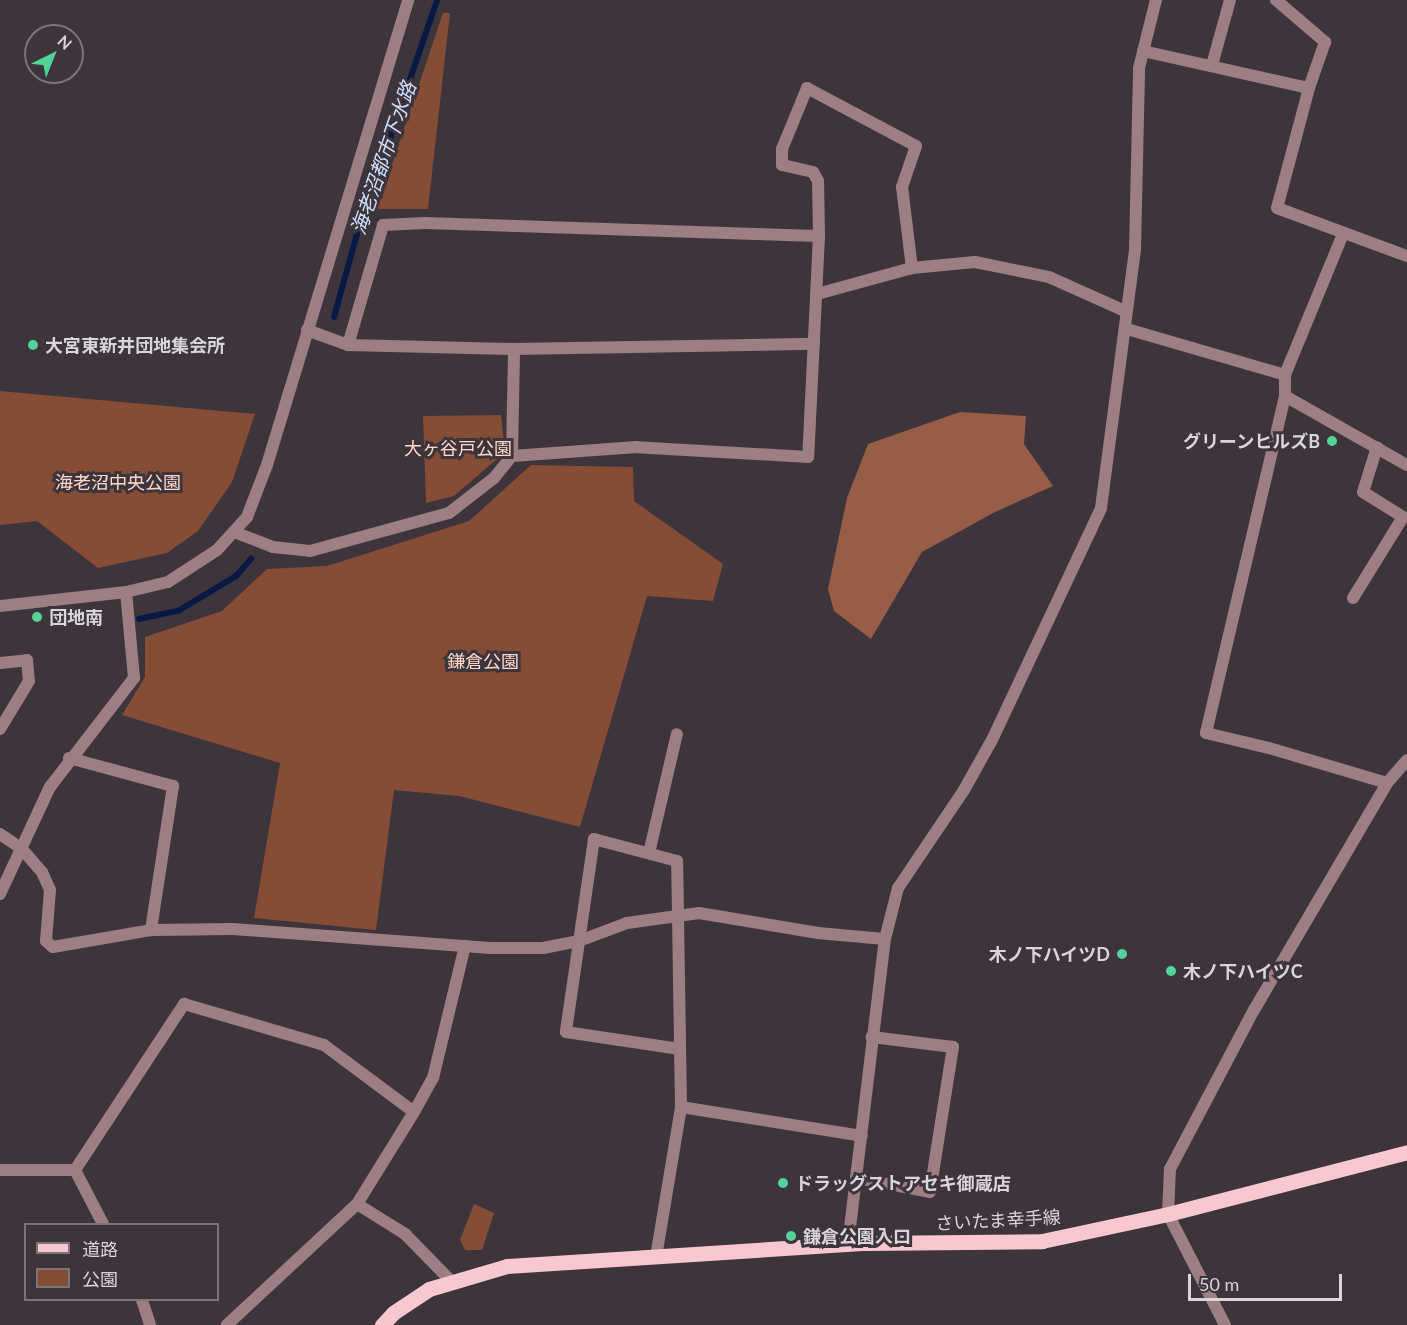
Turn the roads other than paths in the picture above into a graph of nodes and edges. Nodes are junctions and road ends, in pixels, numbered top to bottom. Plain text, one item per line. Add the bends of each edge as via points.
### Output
1 (408, 0) edge
2 (1156, 0) edge
3 (1230, 0) edge
4 (1276, 0) edge
5 (1143, 51) junction
6 (1212, 65) junction
7 (1309, 88) junction
8 (1343, 234) junction
9 (819, 236) junction
10 (1407, 256) edge
11 (912, 268) junction
12 (817, 294) junction
13 (1126, 312) junction
14 (1127, 329) junction
15 (307, 330) junction
16 (814, 344) junction
17 (348, 345) junction
18 (514, 349) junction
19 (1285, 375) junction
20 (1285, 396) junction
21 (1377, 447) junction
22 (512, 456) junction
23 (1407, 465) edge
24 (234, 532) junction
25 (126, 592) junction
26 (1353, 598) dead end
27 (0, 606) edge
28 (0, 663) edge
29 (0, 729) edge
30 (677, 734) dead end
31 (69, 758) junction
32 (1407, 760) edge
33 (1387, 783) junction
34 (0, 834) edge
35 (21, 848) junction
36 (649, 853) junction
37 (0, 894) edge
38 (680, 914) junction
39 (151, 930) junction
40 (885, 939) junction
41 (579, 941) junction
42 (465, 946) junction
43 (872, 1037) junction
44 (680, 1049) junction
45 (681, 1107) junction
46 (414, 1112) junction
47 (862, 1136) junction
48 (1407, 1152) edge
49 (0, 1170) edge
50 (75, 1170) junction
51 (856, 1178) junction
52 (357, 1204) junction
53 (1168, 1214) junction
54 (103, 1223) edge
55 (848, 1244) junction
56 (656, 1257) junction
57 (450, 1280) junction
58 (143, 1301) edge
59 (150, 1325) edge
60 (226, 1325) edge
61 (382, 1325) edge
62 (1225, 1325) edge

1 - 15 street
2 - 5 street
3 - 6 street
4 - 7 street via 1325,42
5 - 6 street
5 - 13 street via 1135,249
6 - 7 street
7 - 8 street via 1277,208
8 - 10 street
8 - 19 street
9 - 11 street via 818,181 813,172 782,165 782,149 807,88 916,146 902,187
9 - 12 street
9 - 17 street via 425,222 383,225
11 - 12 street
11 - 13 street via 975,262 1010,266 1049,277
12 - 16 street
13 - 14 street
14 - 19 street
14 - 40 street via 1101,508 992,740 964,790 898,888
15 - 17 street
15 - 24 street via 255,501
16 - 18 street
16 - 22 street via 808,457 637,447
17 - 18 street
18 - 22 street
19 - 20 street
20 - 21 street
20 - 33 street via 1206,733
21 - 23 street
21 - 26 street via 1363,492 1403,517
22 - 24 street via 494,478 449,513 353,542 310,551 273,547
24 - 25 street via 187,572 168,582
25 - 27 street
25 - 31 street via 134,678
28 - 29 street via 27,660 29,681
30 - 36 street
31 - 35 street via 50,786
31 - 39 street via 173,786
32 - 33 street
33 - 53 street via 1180,1144 1170,1168
34 - 35 street
35 - 37 street
35 - 39 street via 42,872 50,890 46,941 54,947
36 - 38 street via 677,861
36 - 41 street via 594,839
38 - 40 street via 699,913 818,933
38 - 41 street via 627,923
38 - 44 street
39 - 42 street via 233,929
40 - 43 street
41 - 42 street via 543,948
41 - 44 street via 566,1032
42 - 46 street via 434,1078
43 - 47 street
43 - 51 street via 953,1047 930,1192
44 - 45 street
45 - 47 street
45 - 56 street
46 - 50 street via 324,1045 184,1004
46 - 52 street
47 - 51 street
48 - 53 main road, さいたま幸手線
49 - 50 street
50 - 54 street
51 - 55 street
52 - 57 street via 405,1234
52 - 60 street
53 - 55 main road, さいたま幸手線 via 1042,1241
53 - 62 street
55 - 56 main road, さいたま幸手線
56 - 57 main road, さいたま幸手線 via 507,1266
57 - 61 main road, さいたま幸手線 via 411,1299
58 - 59 street

